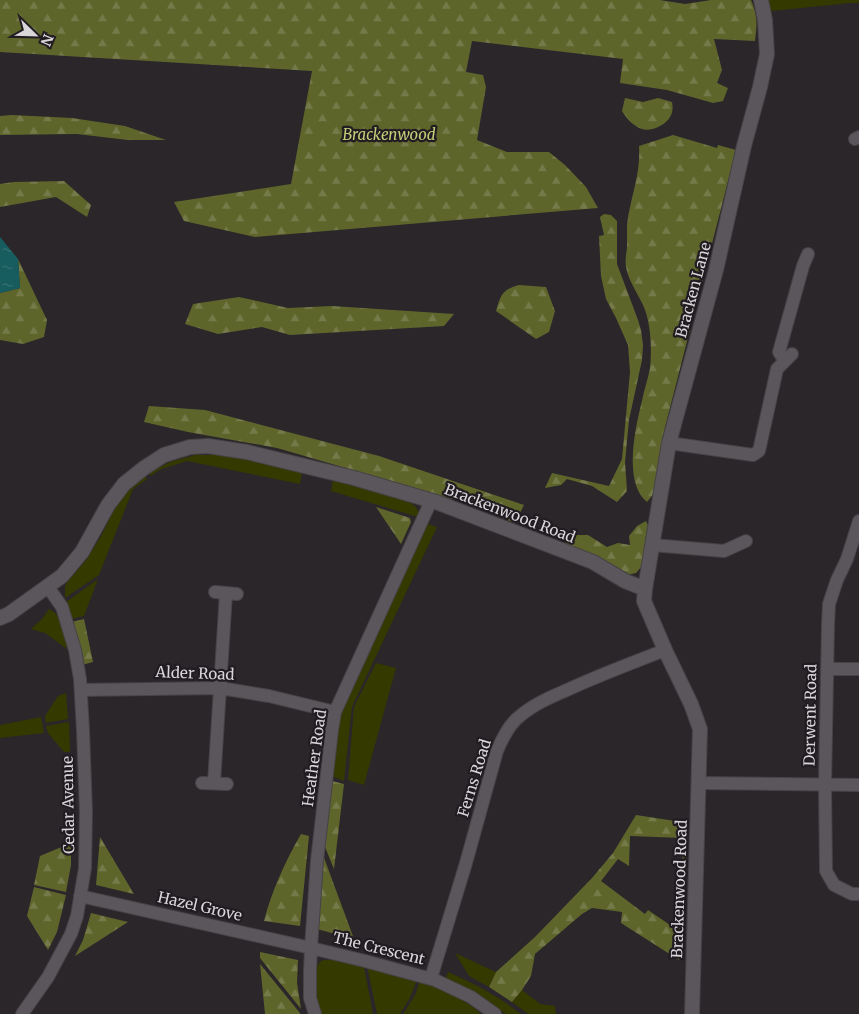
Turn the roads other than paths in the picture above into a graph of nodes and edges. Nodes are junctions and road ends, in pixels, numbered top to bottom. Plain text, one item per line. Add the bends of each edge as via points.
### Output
1 (761, 0) edge
2 (808, 254) dead end
3 (669, 443) junction
4 (431, 501) junction
5 (859, 522) edge
6 (746, 541) dead end
7 (652, 545) junction
8 (48, 586) junction
9 (645, 589) junction
10 (226, 593) dead end
11 (0, 618) edge
12 (665, 650) junction
13 (828, 669) junction
14 (859, 669) edge
15 (220, 688) junction
16 (81, 690) junction
17 (335, 712) junction
18 (699, 783) junction
19 (227, 784) dead end
20 (825, 785) junction
21 (859, 785) edge
22 (859, 894) edge
23 (80, 896) junction
24 (312, 948) junction
25 (431, 978) junction
26 (24, 1013) edge
27 (315, 1014) edge
28 (495, 1014) edge
29 (692, 1014) edge

1 - 3 street, Bracken Lane via 766,54 762,79 716,270
2 - 3 street via 779,352 789,358 777,369 759,451 753,455
3 - 7 street, Bracken Lane
4 - 8 street, Brackenwood Road via 247,452 190,446 164,455 124,484 108,505 82,552 62,576
4 - 9 street, Brackenwood Road via 593,562
4 - 17 street, Heather Road
5 - 13 street, Derwent Road via 830,604
6 - 7 street via 724,551
7 - 9 street, Bracken Lane
8 - 11 street, Brackenwood Road
8 - 16 street, Cedar Avenue via 62,607 75,650
9 - 12 street, Brackenwood Road via 644,601
10 - 15 street
12 - 18 street, Brackenwood Road via 700,729
12 - 25 street, Ferns Road via 539,702 518,716 497,751
13 - 14 street
13 - 20 street, Derwent Road
15 - 16 street, Alder Road
15 - 17 street, Alder Road
15 - 19 street via 208,783
16 - 23 street, Cedar Avenue via 86,842
17 - 24 street, Heather Road via 317,862
18 - 20 street
18 - 29 street, Brackenwood Road
20 - 21 street
20 - 22 street, Derwent Road via 826,871 834,885
23 - 24 street, Hazel Grove
23 - 26 street, Cedar Avenue via 77,916 64,949
24 - 25 street, The Crescent
24 - 27 street, The Crescent via 310,998
25 - 28 street, The Crescent via 471,997

